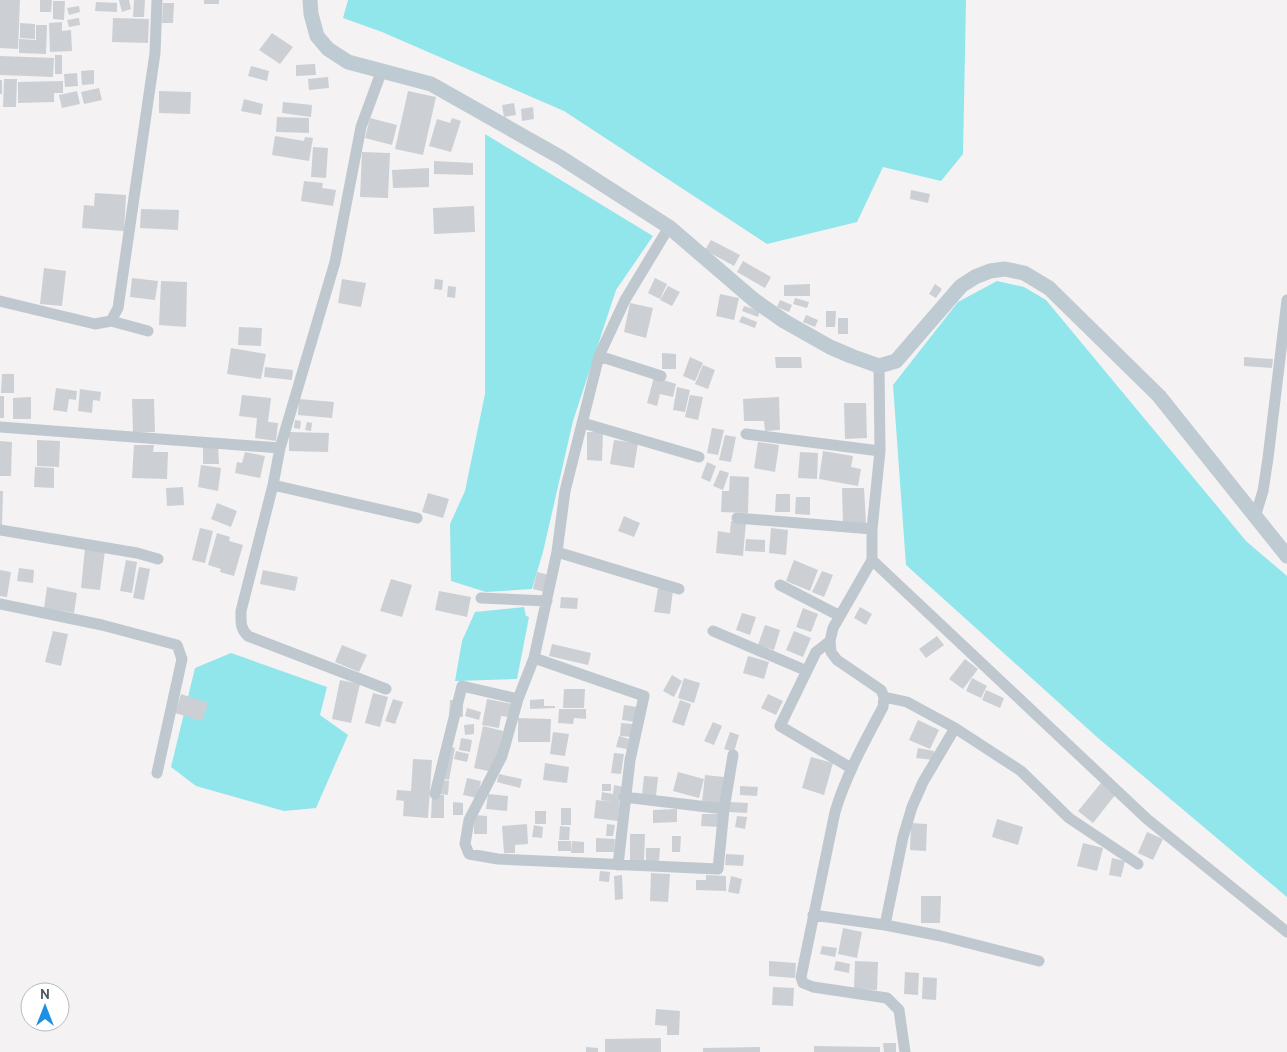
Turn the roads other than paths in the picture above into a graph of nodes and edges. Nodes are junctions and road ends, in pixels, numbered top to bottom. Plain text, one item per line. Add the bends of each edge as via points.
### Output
1 (157, 0) edge
2 (310, 0) edge
3 (382, 70) junction
4 (669, 227) junction
5 (1287, 300) edge
6 (0, 301) edge
7 (111, 321) junction
8 (148, 331) dead end
9 (599, 356) junction
10 (879, 366) junction
11 (660, 376) dead end
12 (582, 423) junction
13 (0, 427) edge
14 (746, 434) dead end
15 (280, 448) junction
16 (880, 451) junction
17 (699, 457) dead end
18 (273, 485) junction
19 (418, 518) dead end
20 (737, 518) dead end
21 (1255, 518) junction
22 (872, 529) junction
23 (0, 530) edge
24 (557, 552) junction
25 (1287, 556) edge
26 (158, 559) dead end
27 (872, 560) junction
28 (780, 585) dead end
29 (679, 589) dead end
30 (481, 598) dead end
31 (547, 601) junction
32 (0, 604) edge
33 (840, 616) junction
34 (712, 631) dead end
35 (830, 642) junction
36 (534, 658) junction
37 (807, 671) junction
38 (386, 689) dead end
39 (884, 697) junction
40 (518, 699) junction
41 (955, 728) junction
42 (733, 755) dead end
43 (851, 768) junction
44 (157, 773) dead end
45 (435, 794) dead end
46 (624, 798) junction
47 (724, 809) junction
48 (1138, 864) dead end
49 (618, 865) junction
50 (813, 916) junction
51 (885, 925) junction
52 (1287, 932) edge
53 (1038, 961) dead end
54 (905, 1052) edge

1 - 7 street via 156,54 118,308
2 - 3 street via 317,36 328,49 348,62
3 - 4 street via 430,84 560,158
3 - 15 street via 361,127 335,262
4 - 9 street via 625,300
4 - 10 street via 754,300 784,321 830,347
5 - 21 street via 1268,458
6 - 7 street via 95,324
7 - 8 street
9 - 11 street
9 - 12 street
10 - 16 street
10 - 21 street via 896,361 961,286 974,277 1005,269 1024,273 1049,288 1159,396
12 - 17 street
12 - 24 street via 565,491
13 - 15 street
14 - 16 street
15 - 18 street
16 - 22 street
18 - 19 street
18 - 38 street via 241,611 243,631 248,636
20 - 22 street
21 - 25 street
22 - 27 street
23 - 26 street
24 - 29 street
24 - 31 street
27 - 33 street
27 - 52 street via 1147,819
28 - 33 street
30 - 31 street
31 - 36 street
32 - 44 street via 102,625 177,645 182,659
33 - 35 street
34 - 37 street
35 - 37 street via 816,652
35 - 39 street via 831,652 837,660 881,690
36 - 40 street
36 - 46 street via 644,696
37 - 43 street via 780,726
39 - 41 street via 908,702
39 - 43 street via 883,707
40 - 45 street via 462,686
40 - 49 street via 502,756 469,820 464,844 469,854 498,859
41 - 48 street via 1021,771 1069,818
41 - 51 street via 912,807
42 - 47 street
43 - 50 street via 835,812
46 - 47 street
46 - 49 street
47 - 49 street via 718,869
50 - 51 street
50 - 54 street via 801,977 803,982 813,988 887,998 899,1010
51 - 53 street

